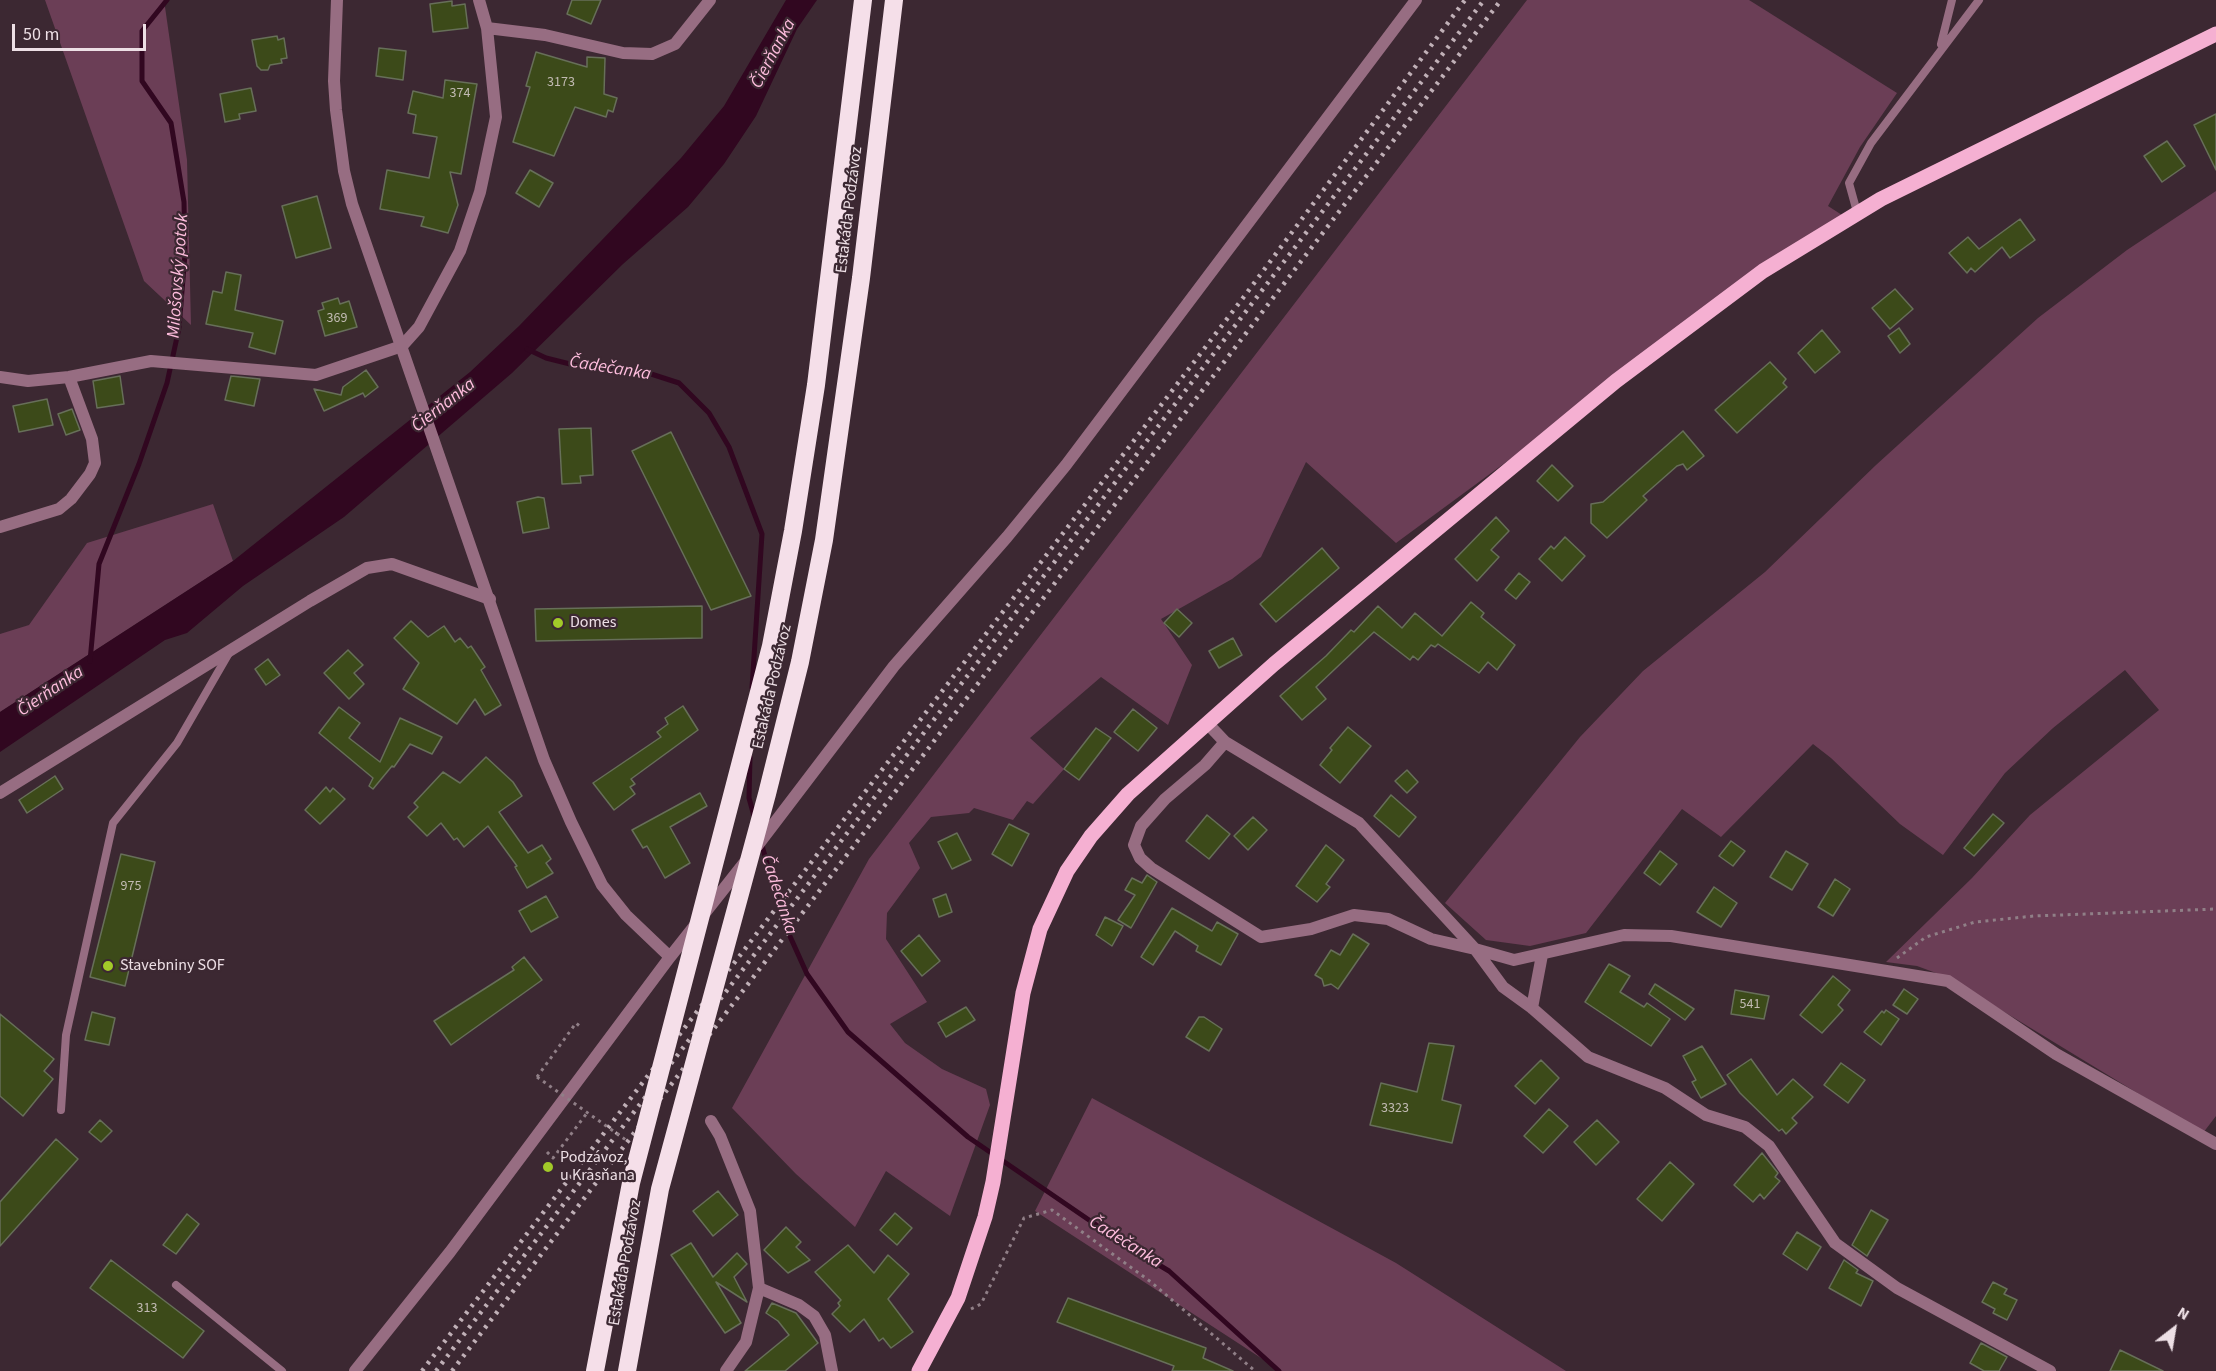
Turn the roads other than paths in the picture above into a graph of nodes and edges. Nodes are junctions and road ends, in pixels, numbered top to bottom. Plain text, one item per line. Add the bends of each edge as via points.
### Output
1 (338, 0) edge
2 (479, 0) edge
3 (710, 0) edge
4 (863, 0) edge
5 (894, 0) edge
6 (1416, 0) edge
7 (1952, 0) edge
8 (1979, 0) edge
9 (487, 28) junction
10 (2216, 34) edge
11 (1939, 51) junction
12 (1857, 212) junction
13 (402, 346) junction
14 (0, 377) edge
15 (69, 377) junction
16 (0, 527) edge
17 (489, 599) junction
18 (229, 653) junction
19 (1207, 723) junction
20 (1225, 742) junction
21 (0, 793) edge
22 (1475, 949) junction
23 (1542, 955) junction
24 (670, 957) junction
25 (1532, 1008) junction
26 (61, 1110) dead end
27 (711, 1121) dead end
28 (2216, 1144) edge
29 (176, 1286) dead end
30 (759, 1288) junction
31 (282, 1371) edge
32 (356, 1371) edge
33 (595, 1371) edge
34 (627, 1371) edge
35 (726, 1371) edge
36 (832, 1371) edge
37 (919, 1371) edge
38 (2050, 1371) edge

1 - 13 street via 334,81 344,171
2 - 9 street
3 - 9 street via 675,44 652,54 623,53 545,35
4 - 33 highway, Estakáda Podzávoz, bridge via 816,385 794,531 771,646 633,1172
5 - 34 highway, Estakáda Podzávoz, bridge via 861,278 824,540 800,662 767,794 660,1189
6 - 24 street, bridge via 1066,465 894,666
7 - 11 lane
8 - 11 lane
9 - 13 street via 496,117 480,192 460,251 420,327
10 - 12 main road
11 - 12 lane via 1871,142 1849,183
12 - 19 main road via 1763,271 1616,381
13 - 15 street via 316,375 151,361
13 - 17 street
14 - 15 street via 28,381
15 - 16 street via 92,439 95,463 90,474 59,508
17 - 18 street via 392,564 367,568
17 - 24 street via 544,760 586,856 602,885 626,915
18 - 21 street
18 - 26 lane via 177,743 113,823 66,1035
19 - 20 street
19 - 37 main road via 1128,794 1091,837 1067,871 1050,906 1032,956 993,1182 975,1250 948,1320
20 - 22 street via 1359,823
20 - 22 street via 1141,826 1134,845 1151,868 1262,937 1311,929 1354,915 1388,919 1431,939
22 - 23 street via 1514,960
22 - 25 street via 1503,987
23 - 25 street
23 - 28 street via 1624,935 1671,936 1948,981 2056,1054
24 - 32 street
25 - 38 street via 1588,1057 1665,1088 1706,1115 1745,1127 1770,1146 1835,1244 1907,1294
27 - 30 street via 750,1211
29 - 31 lane
30 - 35 street via 746,1342
30 - 36 street via 792,1301 814,1316 825,1335

